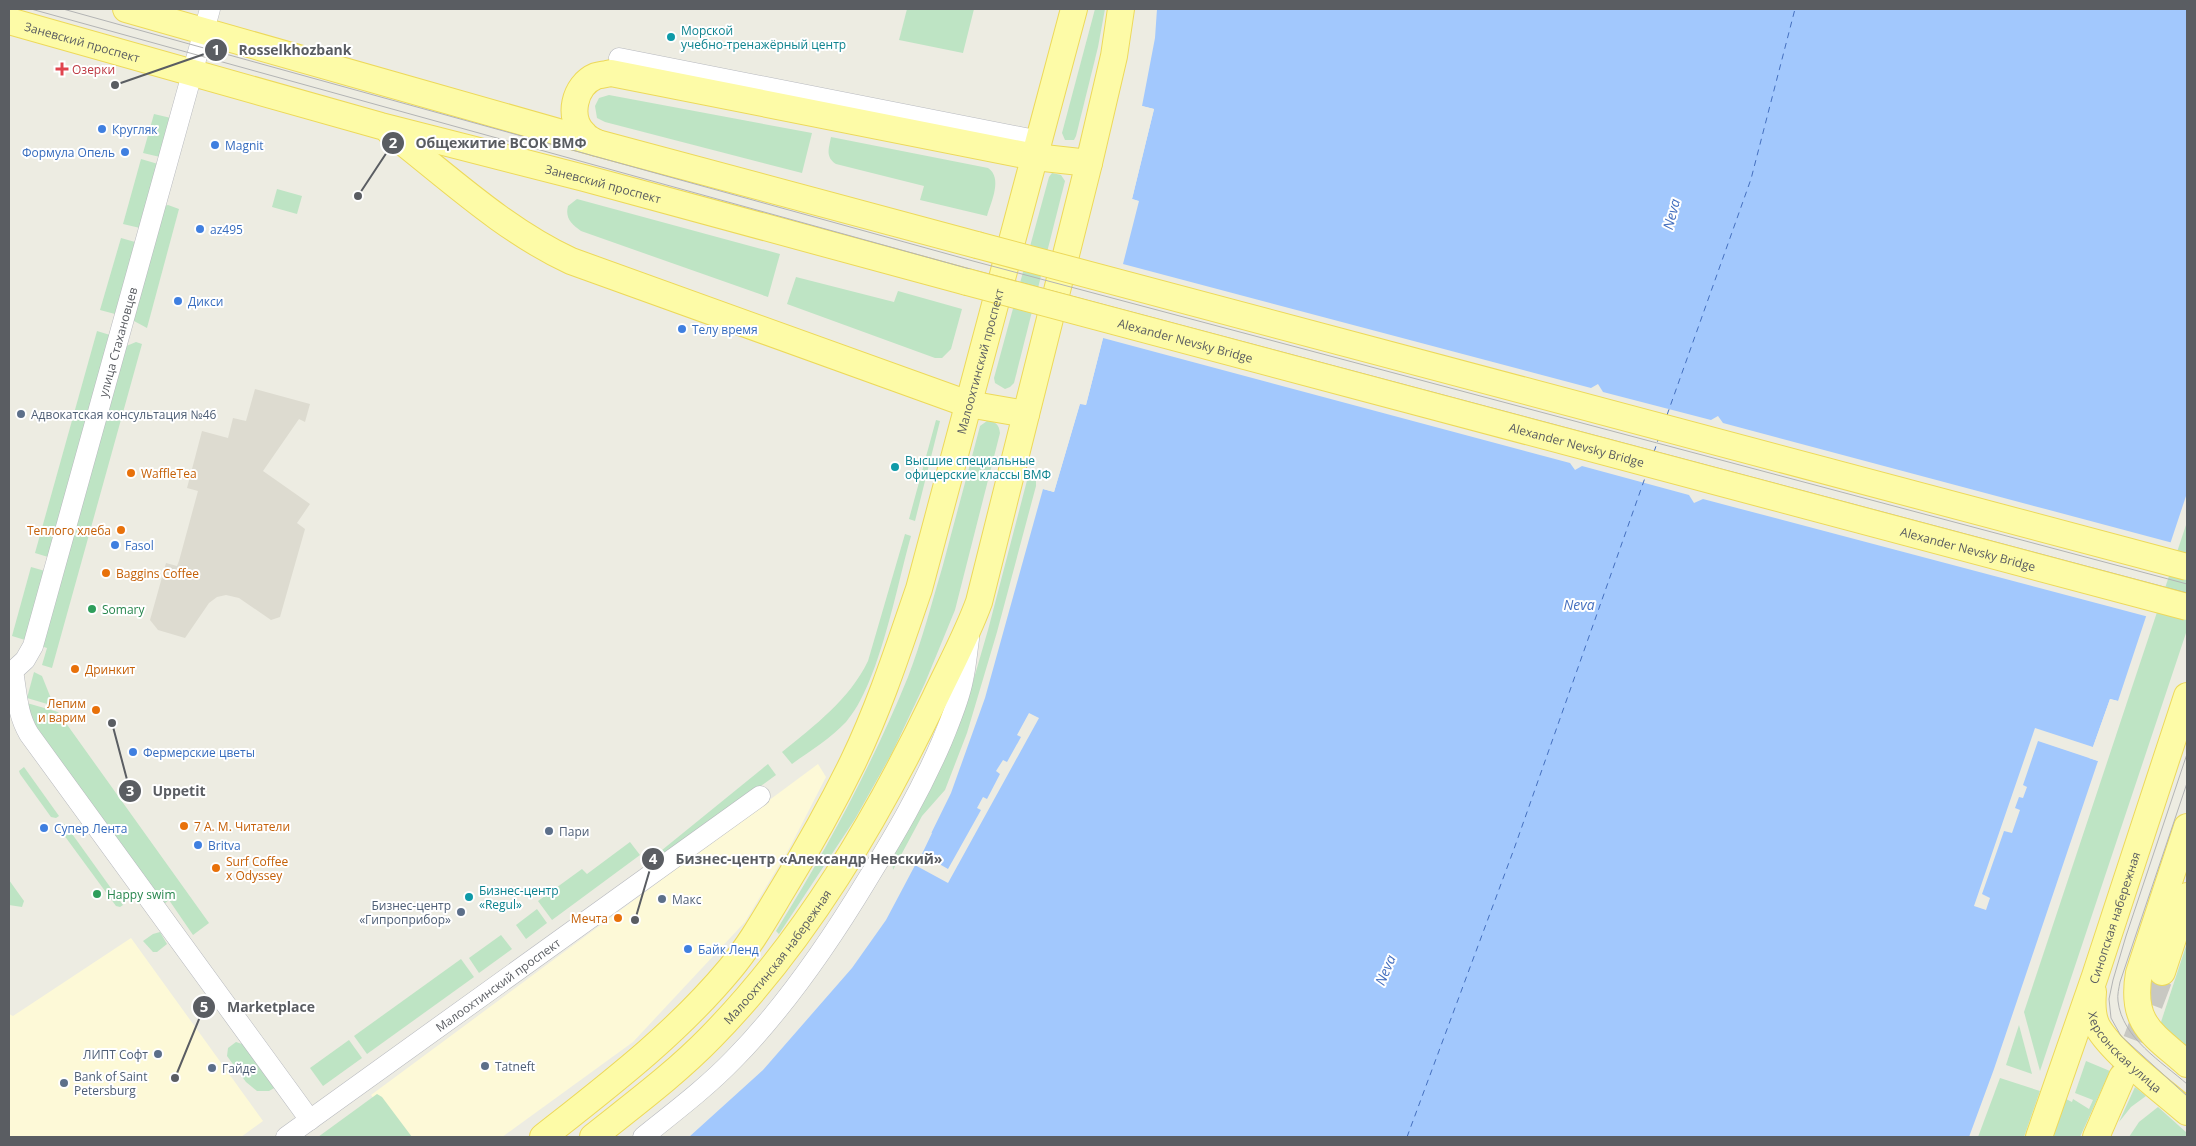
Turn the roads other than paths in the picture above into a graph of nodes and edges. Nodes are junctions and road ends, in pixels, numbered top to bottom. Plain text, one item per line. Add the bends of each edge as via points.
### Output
1 (126, 9) edge
2 (1074, 9) edge
3 (1121, 9) edge
4 (207, 20) edge
5 (9, 21) edge
6 (619, 58) dead end
7 (192, 73) junction
8 (381, 126) junction
9 (597, 143) junction
10 (1038, 149) junction
11 (1088, 162) junction
12 (967, 282) joint
13 (970, 396) junction
14 (1026, 414) junction
15 (2187, 566) edge
16 (2187, 607) edge
17 (976, 612) junction
18 (11, 672) edge
19 (2187, 696) edge
20 (760, 796) dead end
21 (2187, 827) edge
22 (2187, 896) edge
23 (2151, 972) junction
24 (2095, 976) junction
25 (2187, 1064) edge
26 (2122, 1077) tunnel mouth
27 (2187, 1112) edge
28 (310, 1120) junction
29 (286, 1137) edge
30 (543, 1137) edge
31 (593, 1137) edge
32 (643, 1137) edge
33 (2039, 1137) edge
34 (2096, 1137) edge

1 - 4 main road
2 - 10 main road, Малоохтинский проспект
3 - 11 main road via 1114,56
4 - 7 street, улица Стахановцев
4 - 9 main road
5 - 7 main road, Заневский проспект
6 - 10 street
7 - 8 main road, Заневский проспект
7 - 18 street, улица Стахановцев via 33,646 25,660
8 - 12 main road, Заневский проспект
8 - 13 main road via 541,247 571,261
9 - 10 main road via 583,134 575,119 574,102 582,87 595,77 611,73
9 - 15 main road, bridge
10 - 11 main road
10 - 13 main road, Малоохтинский проспект
11 - 14 main road
12 - 16 main road, Alexander Nevsky Bridge, bridge
13 - 14 main road
13 - 30 main road, Малоохтинский проспект via 919,589 892,668 854,760 806,852 732,968 673,1032
14 - 17 main road
17 - 31 main road, Малоохтинская набережная via 916,737 865,831 789,944 711,1037
17 - 32 street via 963,681 949,724 911,809 849,911 770,1018 734,1059 698,1094
18 - 28 street via 18,710 29,734
19 - 24 main road, Синопская набережная
20 - 28 street, Малоохтинский проспект
21 - 23 main road
22 - 23 main road
23 - 25 main road via 2136,991 2136,1004 2142,1020
24 - 27 main road, Херсонская улица via 2092,1005 2096,1025 2109,1043
24 - 33 main road, Синопская набережная
26 - 34 main road
28 - 29 street, Малоохтинский проспект

